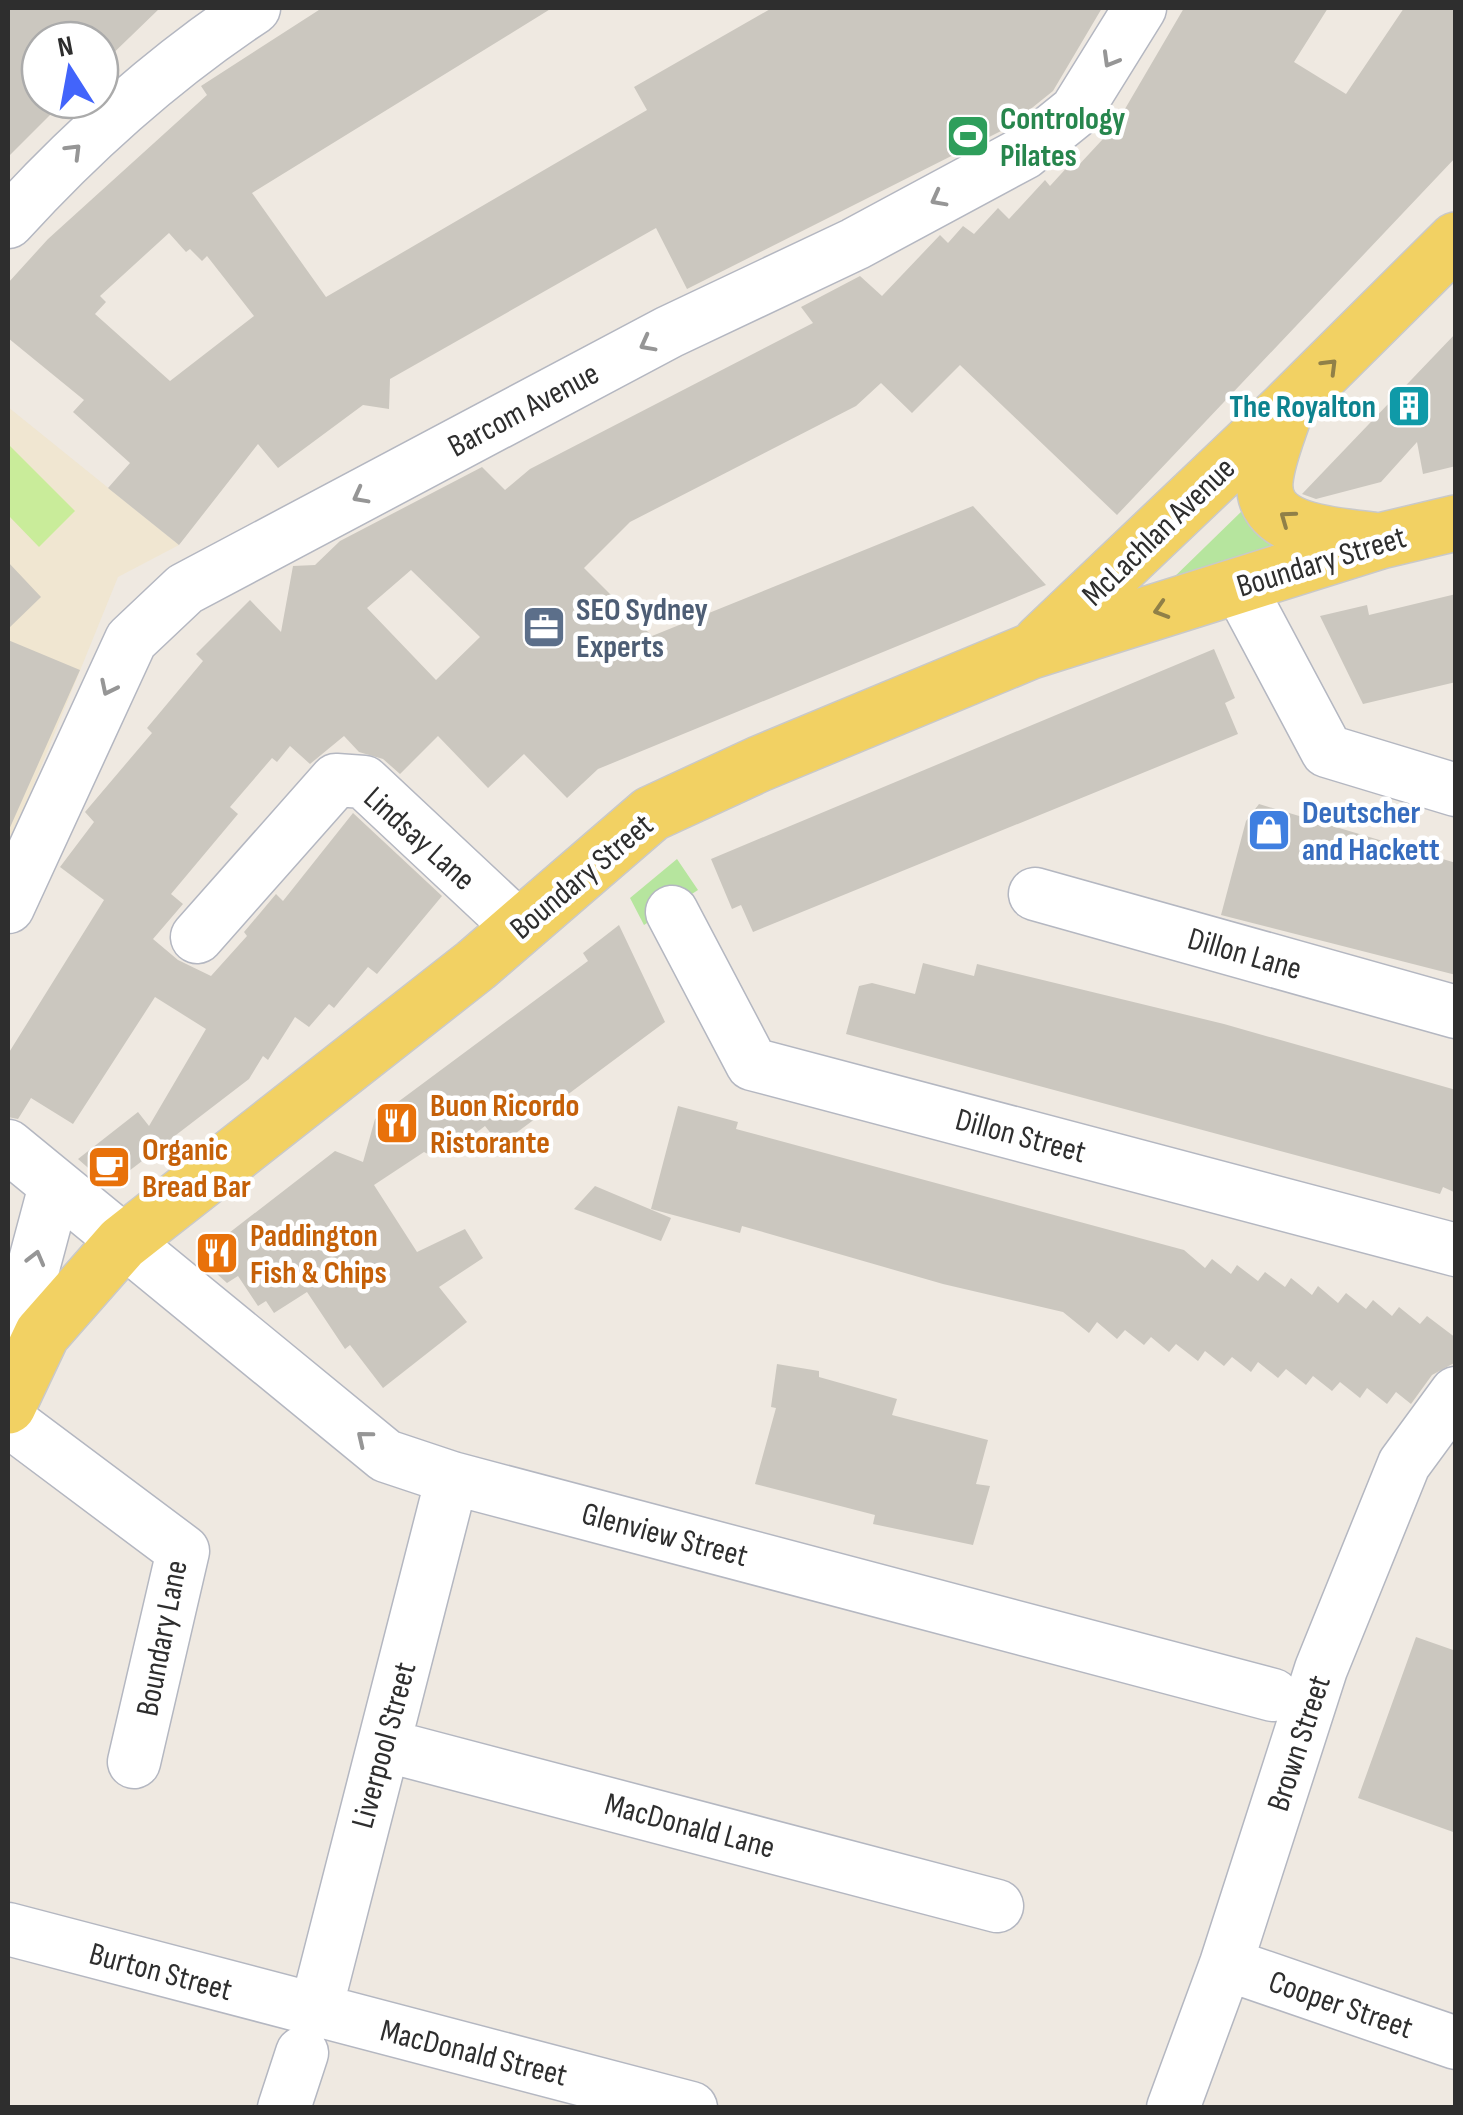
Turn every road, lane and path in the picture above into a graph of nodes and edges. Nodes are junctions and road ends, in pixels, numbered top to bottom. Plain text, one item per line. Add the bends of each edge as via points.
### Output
1 (254, 8) edge
2 (1140, 8) edge
3 (8, 222) edge
4 (1456, 240) edge
5 (1285, 410) junction
6 (1456, 523) edge
7 (1380, 541) junction
8 (1240, 586) junction
9 (1032, 651) junction
10 (1456, 790) edge
11 (1035, 894) dead end
12 (8, 907) edge
13 (672, 912) dead end
14 (520, 928) junction
15 (197, 937) dead end
16 (1456, 1012) edge
17 (8, 1146) edge
18 (55, 1186) junction
19 (122, 1243) junction
20 (1456, 1250) edge
21 (1456, 1393) edge
22 (10, 1405) edge
23 (452, 1478) junction
24 (1272, 1695) dead end
25 (384, 1744) junction
26 (134, 1762) dead end
27 (997, 1906) dead end
28 (8, 1928) edge
29 (1226, 1964) junction
30 (308, 2033) junction
31 (1456, 2044) edge
32 (284, 2108) edge
33 (690, 2108) edge
34 (1173, 2108) edge

3 -> 1 street via 76,148
2 -> 12 street, Barcom Avenue via 1076,111 1024,153 185,589 131,640
5 -> 4 main road, McLachlan Avenue
7 -> 5 main road, McLachlan Avenue via 1294,526 1269,502 1264,483
5 - 9 main road, McLachlan Avenue
6 - 7 main road, Boundary Street
7 - 8 main road, Boundary Street
8 -> 9 main road, Boundary Street
8 - 10 street via 1327,751
9 - 14 main road, Boundary Street via 652,814
11 - 16 street, Dillon Lane
13 - 20 street, Dillon Street via 752,1064
14 - 15 street, Lindsay Lane via 364,782 336,780
14 - 19 main road, Boundary Street
17 - 18 street
18 - 19 street
22 -> 18 street via 31,1276
19 - 22 main road, Boundary Street via 42,1334
23 -> 19 street, Glenview Street via 386,1456
21 - 29 street, Brown Street via 1404,1464 1322,1668
22 - 26 street, Boundary Lane via 184,1551
23 - 24 street, Glenview Street
23 - 25 street, Liverpool Street
25 - 27 street, MacDonald Lane
25 - 30 street, Liverpool Street
28 - 30 street, Burton Street
29 - 31 street, Cooper Street
29 - 34 street, Brown Street
30 - 32 street, Liverpool Street
30 - 33 street, MacDonald Street

